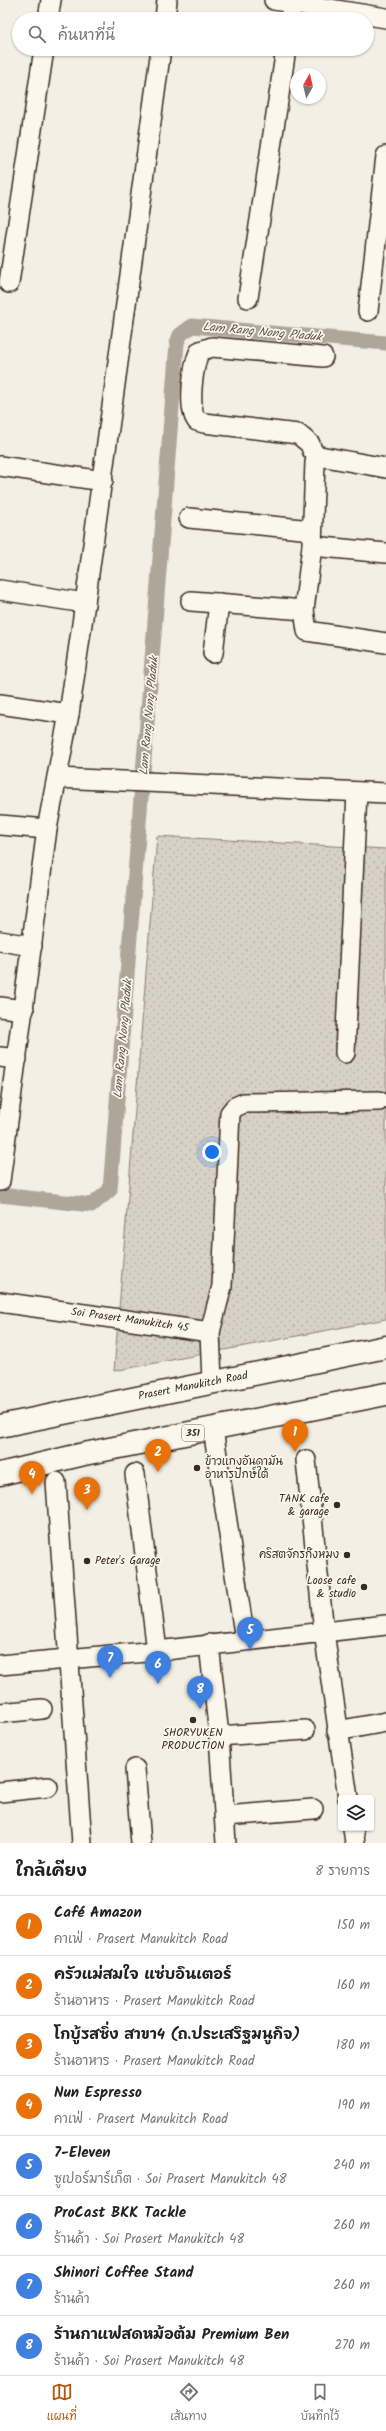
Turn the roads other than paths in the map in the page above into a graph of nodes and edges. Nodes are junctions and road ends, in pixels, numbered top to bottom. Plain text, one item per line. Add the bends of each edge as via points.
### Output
1 (51, 0) edge
2 (167, 0) edge
3 (274, 0) edge
4 (292, 11) edge
5 (49, 12) edge
6 (166, 12) edge
7 (305, 12) edge
8 (374, 17) edge
9 (386, 18) edge
10 (43, 56) edge
11 (160, 56) edge
12 (285, 56) edge
13 (386, 156) edge
14 (9, 284) dead end
15 (248, 298) dead end
16 (368, 311) dead end
17 (323, 357) dead end
18 (316, 456) junction
19 (0, 466) edge
20 (386, 468) edge
21 (103, 481) junction
22 (190, 518) dead end
23 (312, 538) junction
24 (386, 553) edge
25 (0, 590) edge
26 (191, 600) dead end
27 (86, 603) junction
28 (219, 603) junction
29 (304, 610) junction
30 (386, 643) edge
31 (213, 653) dead end
32 (0, 704) edge
33 (69, 714) junction
34 (57, 778) junction
35 (357, 792) junction
36 (386, 793) edge
37 (0, 825) edge
38 (47, 829) junction
39 (0, 941) edge
40 (32, 946) junction
41 (0, 1007) edge
42 (24, 1010) junction
43 (345, 1054) dead end
44 (9, 1058) edge
45 (379, 1101) dead end
46 (4, 1122) edge
47 (1, 1177) edge
48 (0, 1302) edge
49 (210, 1332) junction
50 (386, 1346) edge
51 (212, 1382) junction
52 (386, 1394) edge
53 (0, 1426) edge
54 (213, 1429) junction
55 (306, 1460) dead end
56 (0, 1474) edge
57 (134, 1474) dead end
58 (56, 1482) dead end
59 (386, 1626) edge
60 (324, 1632) junction
61 (245, 1640) junction
62 (209, 1644) junction
63 (157, 1651) junction
64 (70, 1658) junction
65 (0, 1665) edge
66 (42, 1708) dead end
67 (0, 1713) edge
68 (386, 1722) edge
69 (305, 1730) dead end
70 (337, 1731) junction
71 (219, 1736) junction
72 (136, 1769) dead end
73 (48, 1787) dead end
74 (0, 1792) edge
75 (348, 1795) edge
76 (313, 1809) dead end
77 (225, 1816) junction
78 (353, 1831) edge
79 (82, 1843) edge
80 (141, 1843) edge
81 (226, 1843) edge
82 (355, 1843) edge

1 - 5 street
2 - 6 street
3 - 4 street
4 - 7 street
8 - 9 street
10 - 14 street
11 - 21 street
12 - 15 street
13 - 16 street
17 - 18 street via 212,347 200,351 196,359 191,409 197,421 204,423 298,434 310,444
18 - 20 street
18 - 23 street
19 - 21 street
21 - 27 street
22 - 23 street
23 - 24 street
23 - 29 street
25 - 27 street
26 - 28 street
27 - 33 street
28 - 29 street
28 - 31 street
29 - 30 street via 308,631
32 - 33 street
33 - 34 street
34 - 35 street
34 - 38 street
35 - 36 street
35 - 43 street
37 - 38 street
38 - 40 street
39 - 40 street
40 - 42 street
41 - 42 street
42 - 44 street
44 - 46 street
45 - 49 street via 244,1103 230,1113 222,1286
46 - 47 street
48 - 49 street, Soi Prasert Manukitch 45
49 - 51 street
50 - 51 main road, Prasert Manukitch Road
51 - 53 main road, Prasert Manukitch Road
52 - 54 main road, 351
54 - 56 main road, 351 via 84,1454
54 - 61 street
55 - 60 street
57 - 63 street
58 - 64 street
59 - 60 street
60 - 61 street
60 - 70 street
61 - 62 street
62 - 63 street
62 - 71 street
63 - 64 street
64 - 65 street
64 - 79 street
66 - 67 street
68 - 70 street
69 - 71 street
70 - 75 street
71 - 77 street
72 - 80 street
73 - 74 street
76 - 77 street
77 - 81 street
78 - 82 street

